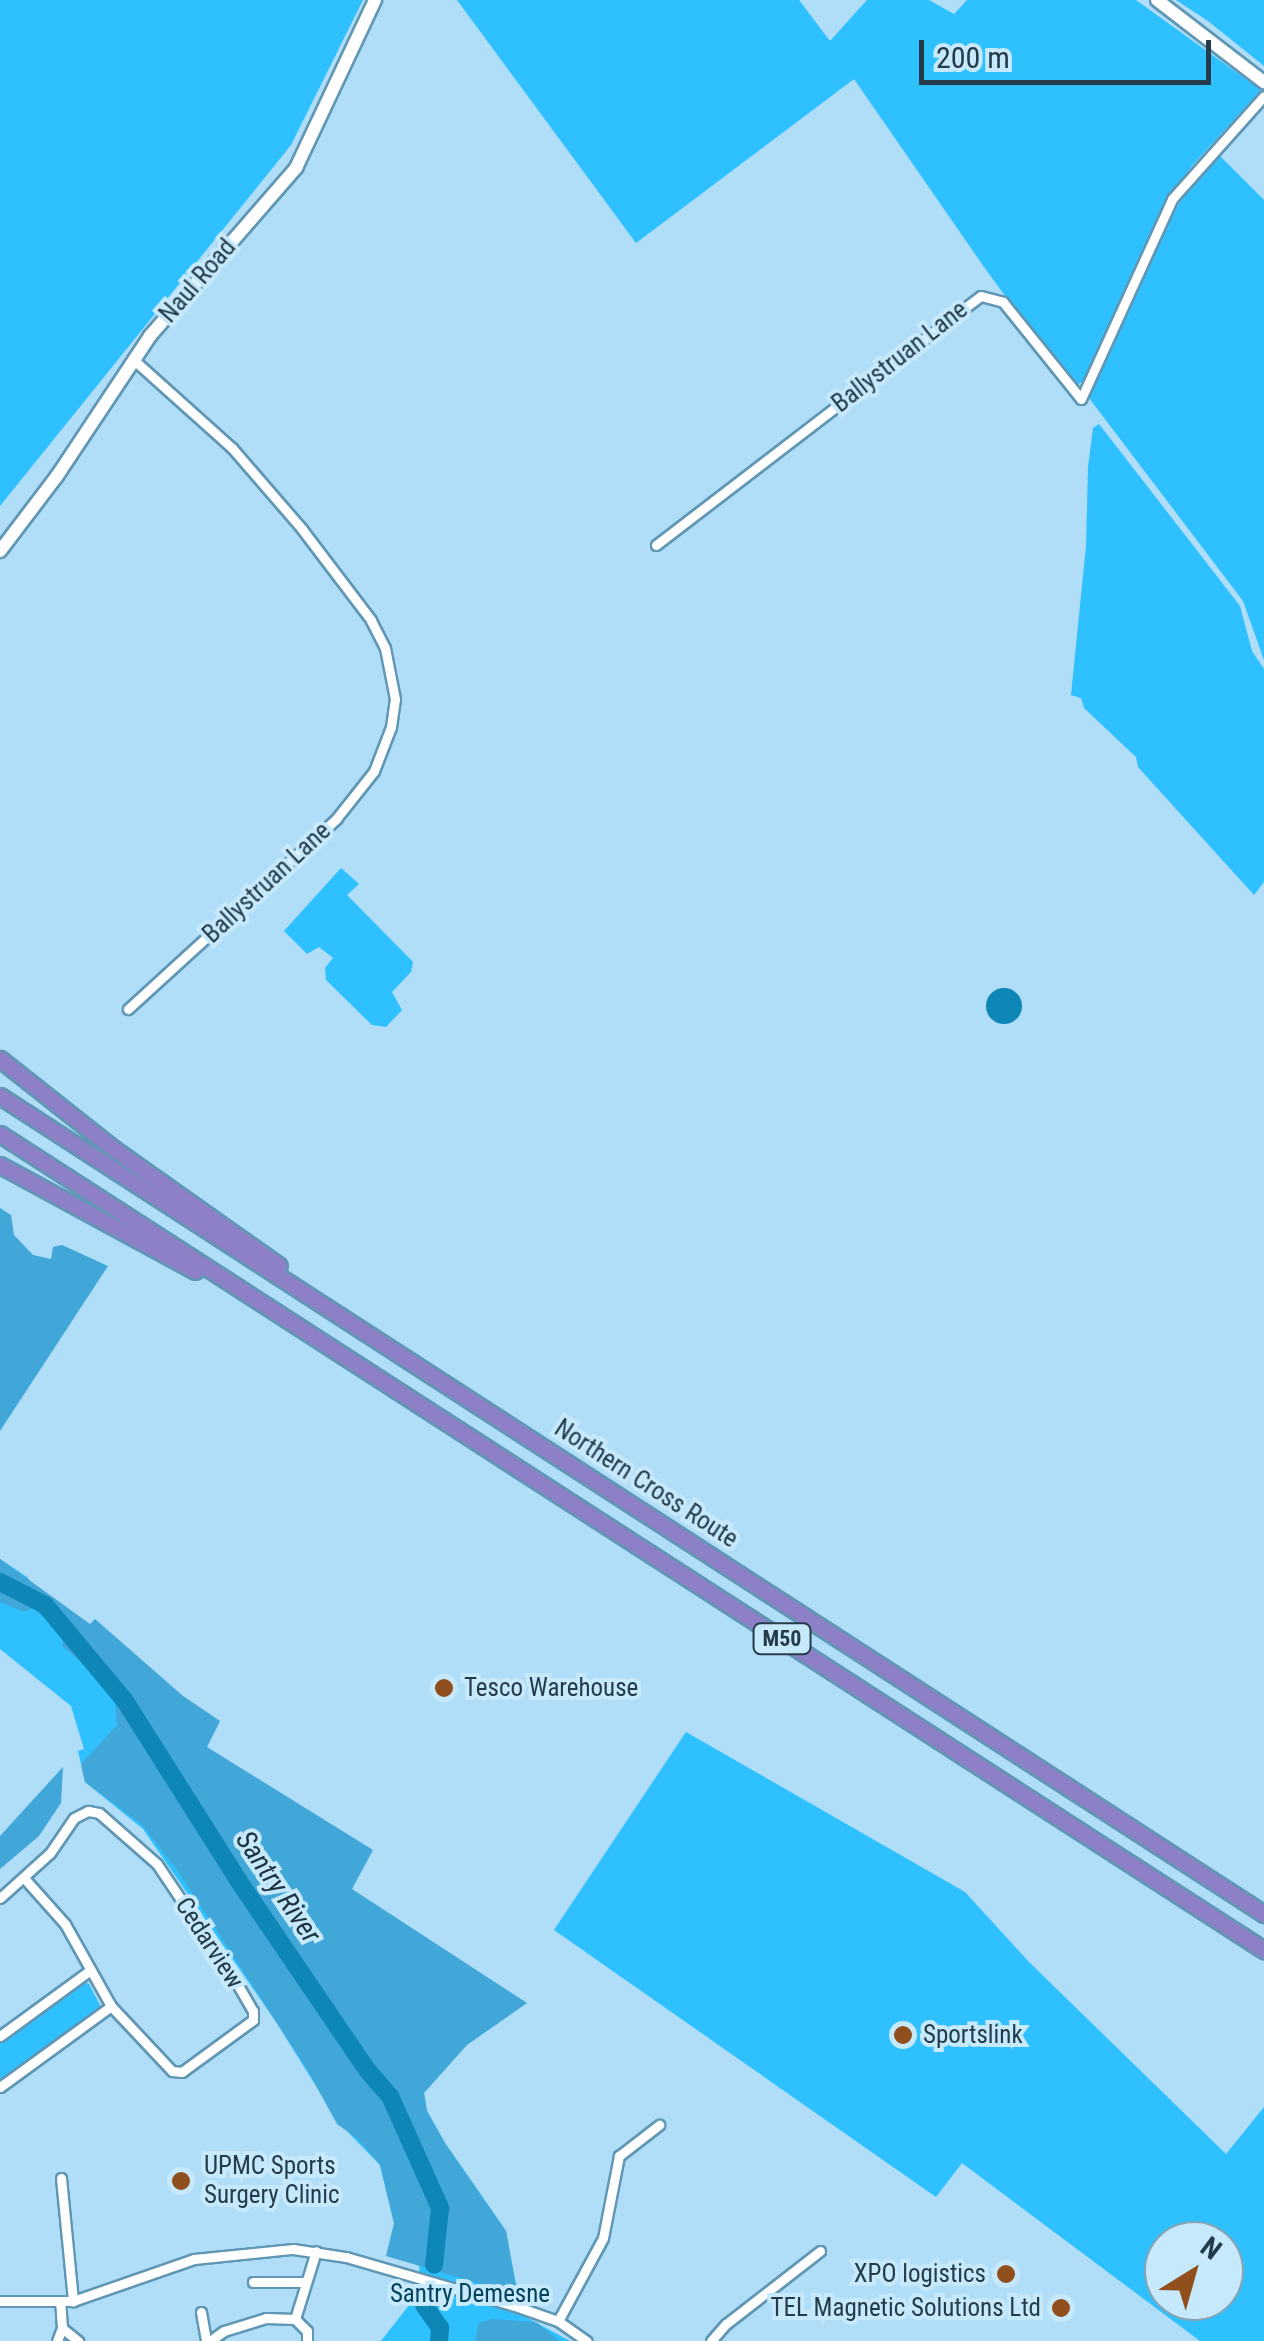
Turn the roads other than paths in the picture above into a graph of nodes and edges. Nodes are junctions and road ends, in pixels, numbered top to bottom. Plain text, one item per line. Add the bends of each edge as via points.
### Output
1 (375, 0) edge
2 (1157, 0) edge
3 (1264, 82) edge
4 (1264, 96) edge
5 (134, 360) junction
6 (656, 545) dead end
7 (0, 551) edge
8 (128, 1009) dead end
9 (0, 1059) edge
10 (0, 1096) edge
11 (0, 1134) edge
12 (0, 1166) edge
13 (300, 1328) junction
14 (421, 1367) junction
15 (24, 1878) junction
16 (0, 1898) edge
17 (1264, 1914) edge
18 (1264, 1950) edge
19 (89, 1971) junction
20 (112, 2006) junction
21 (0, 2036) edge
22 (0, 2087) edge
23 (659, 2126) dead end
24 (60, 2178) dead end
25 (820, 2251) dead end
26 (316, 2252) junction
27 (253, 2282) dead end
28 (306, 2282) junction
29 (0, 2301) edge
30 (73, 2301) junction
31 (60, 2302) junction
32 (201, 2312) dead end
33 (295, 2320) junction
34 (558, 2321) junction
35 (62, 2328) junction
36 (57, 2341) edge
37 (78, 2341) edge
38 (208, 2341) edge
39 (307, 2341) edge
40 (587, 2341) edge
41 (710, 2341) edge

1 - 5 main road, Naul Road via 296,168
2 - 3 main road
4 - 6 street, Ballystruan Lane via 1172,199 1081,399 1003,302 981,296
5 - 7 main road, Naul Road
5 - 8 street, Ballystruan Lane via 232,448 302,529 371,620 395,698 374,772 336,819
9 - 14 highway
10 - 14 highway, Northern Cross Route / M50
11 - 13 highway, M50
12 - 13 highway
13 - 18 highway, M50
14 - 17 highway, Northern Cross Route / M50
15 - 16 street, Cedarview
15 - 19 street, Cedarview via 65,1924
15 - 20 street, Cedarview via 74,1818 92,1810 106,1816 158,1864 254,2016 179,2074
19 - 20 street, Cedarview
19 - 21 street
20 - 22 street
23 - 34 street via 619,2156 603,2238
24 - 30 street
25 - 41 street
26 - 28 street
26 - 30 street via 270,2249 194,2259
26 - 34 street
27 - 28 street
28 - 33 street
29 - 31 street
30 - 31 street
31 - 35 street
32 - 38 street
33 - 38 street via 247,2322
33 - 39 street via 307,2330
34 - 40 street
35 - 36 street
35 - 37 street

